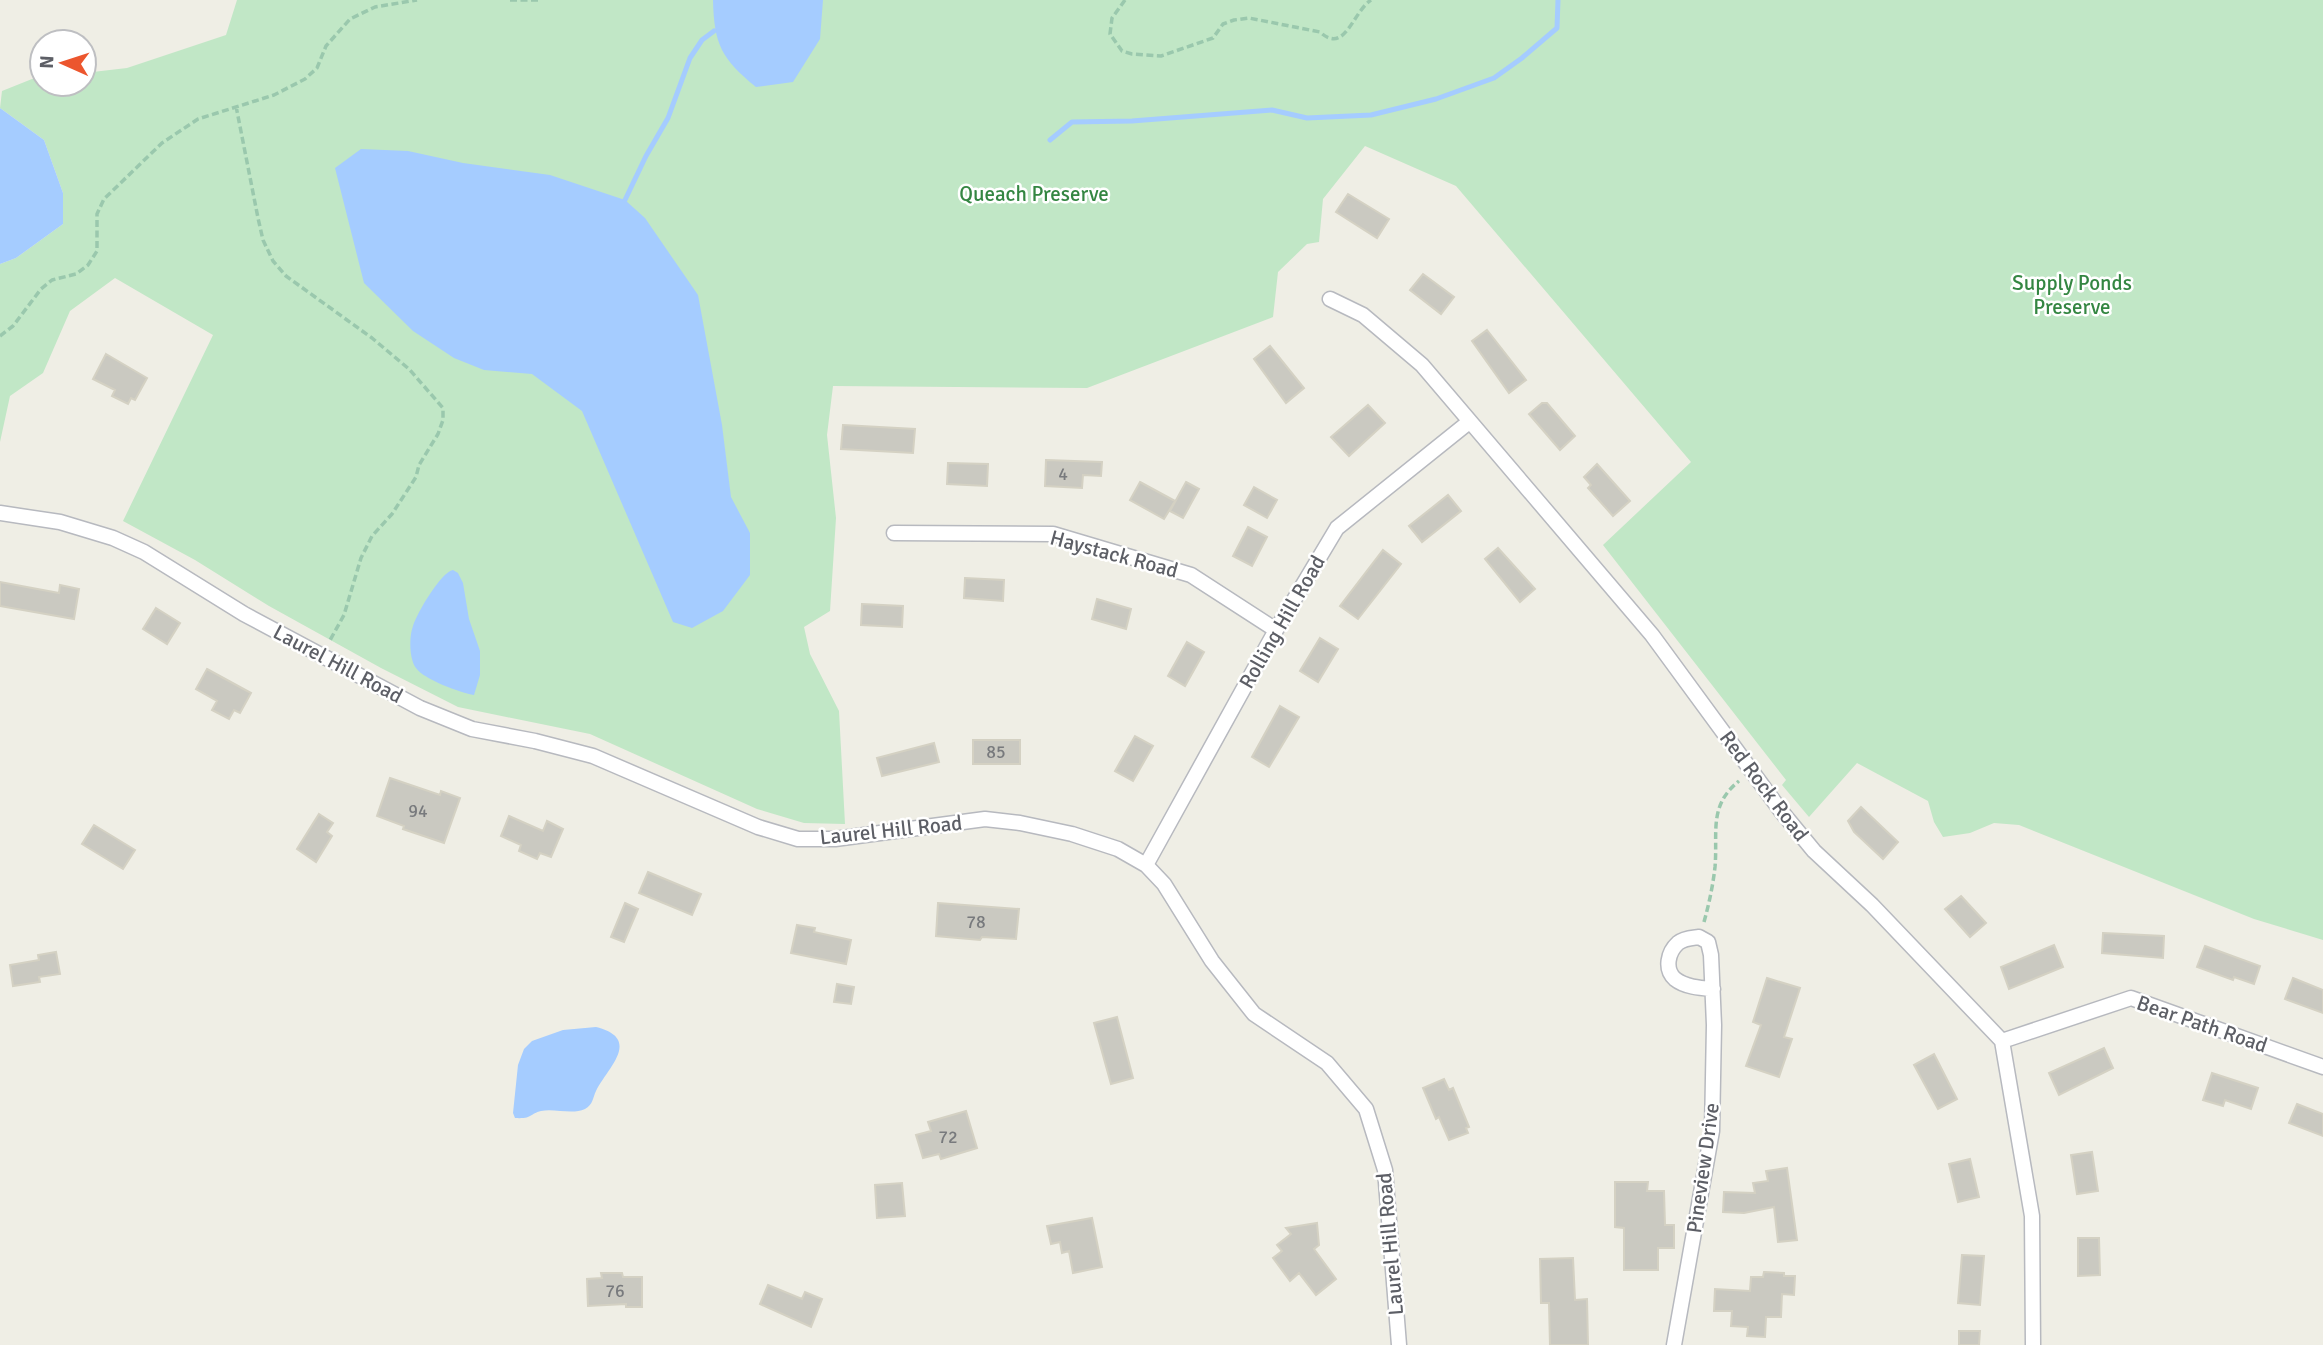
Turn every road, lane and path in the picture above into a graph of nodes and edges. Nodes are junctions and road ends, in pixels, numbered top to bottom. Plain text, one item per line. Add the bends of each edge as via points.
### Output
1 (417, 0) edge
2 (510, 0) edge
3 (541, 0) edge
4 (1125, 0) edge
5 (1371, 0) edge
6 (236, 106) junction
7 (1330, 299) dead end
8 (0, 335) edge
9 (1469, 422) junction
10 (0, 513) edge
11 (894, 533) dead end
12 (1276, 629) junction
13 (321, 656) junction
14 (1753, 772) junction
15 (1146, 864) junction
16 (1699, 937) junction
17 (1713, 989) junction
18 (2002, 1041) junction
19 (2323, 1067) edge
20 (1399, 1345) edge
21 (1674, 1345) edge
22 (2032, 1345) edge

1 - 6 path via 375,7 350,19 305,79
2 - 3 path
4 - 5 path via 1112,19 1110,34 1122,51 1161,56 1213,38 1223,24 1249,18 1320,32 1336,40
6 - 8 path via 198,119 135,167 104,199 97,215 97,251 88,265 76,274 52,280
6 - 13 path via 263,240 273,261 286,276 409,369 443,408 438,434 416,477 361,558 344,615
7 - 9 street, Red Rock Road via 1363,315 1422,365
9 - 12 street, Rolling Hill Road via 1337,528
9 - 14 street, Red Rock Road via 1652,635
10 - 13 street, Laurel Hill Road via 60,522 113,538
11 - 12 street, Haystack Road via 1053,534 1191,575
12 - 15 street, Rolling Hill Road
13 - 15 street, Laurel Hill Road via 420,708 472,729 593,756 758,827 798,839 835,839 985,819 1072,834
14 - 16 path via 1731,788 1718,808 1715,868
14 - 18 street, Red Rock Road via 1814,851
15 - 20 street, Laurel Hill Road via 1254,1014 1327,1063 1366,1110 1385,1170
16 - 17 street, Pineview Drive via 1708,942
16 - 17 street via 1679,942 1668,966 1672,977 1684,984
17 - 21 street, Pineview Drive via 1712,1131
18 - 19 street, Bear Path Road via 2131,998
18 - 22 street via 2032,1216

